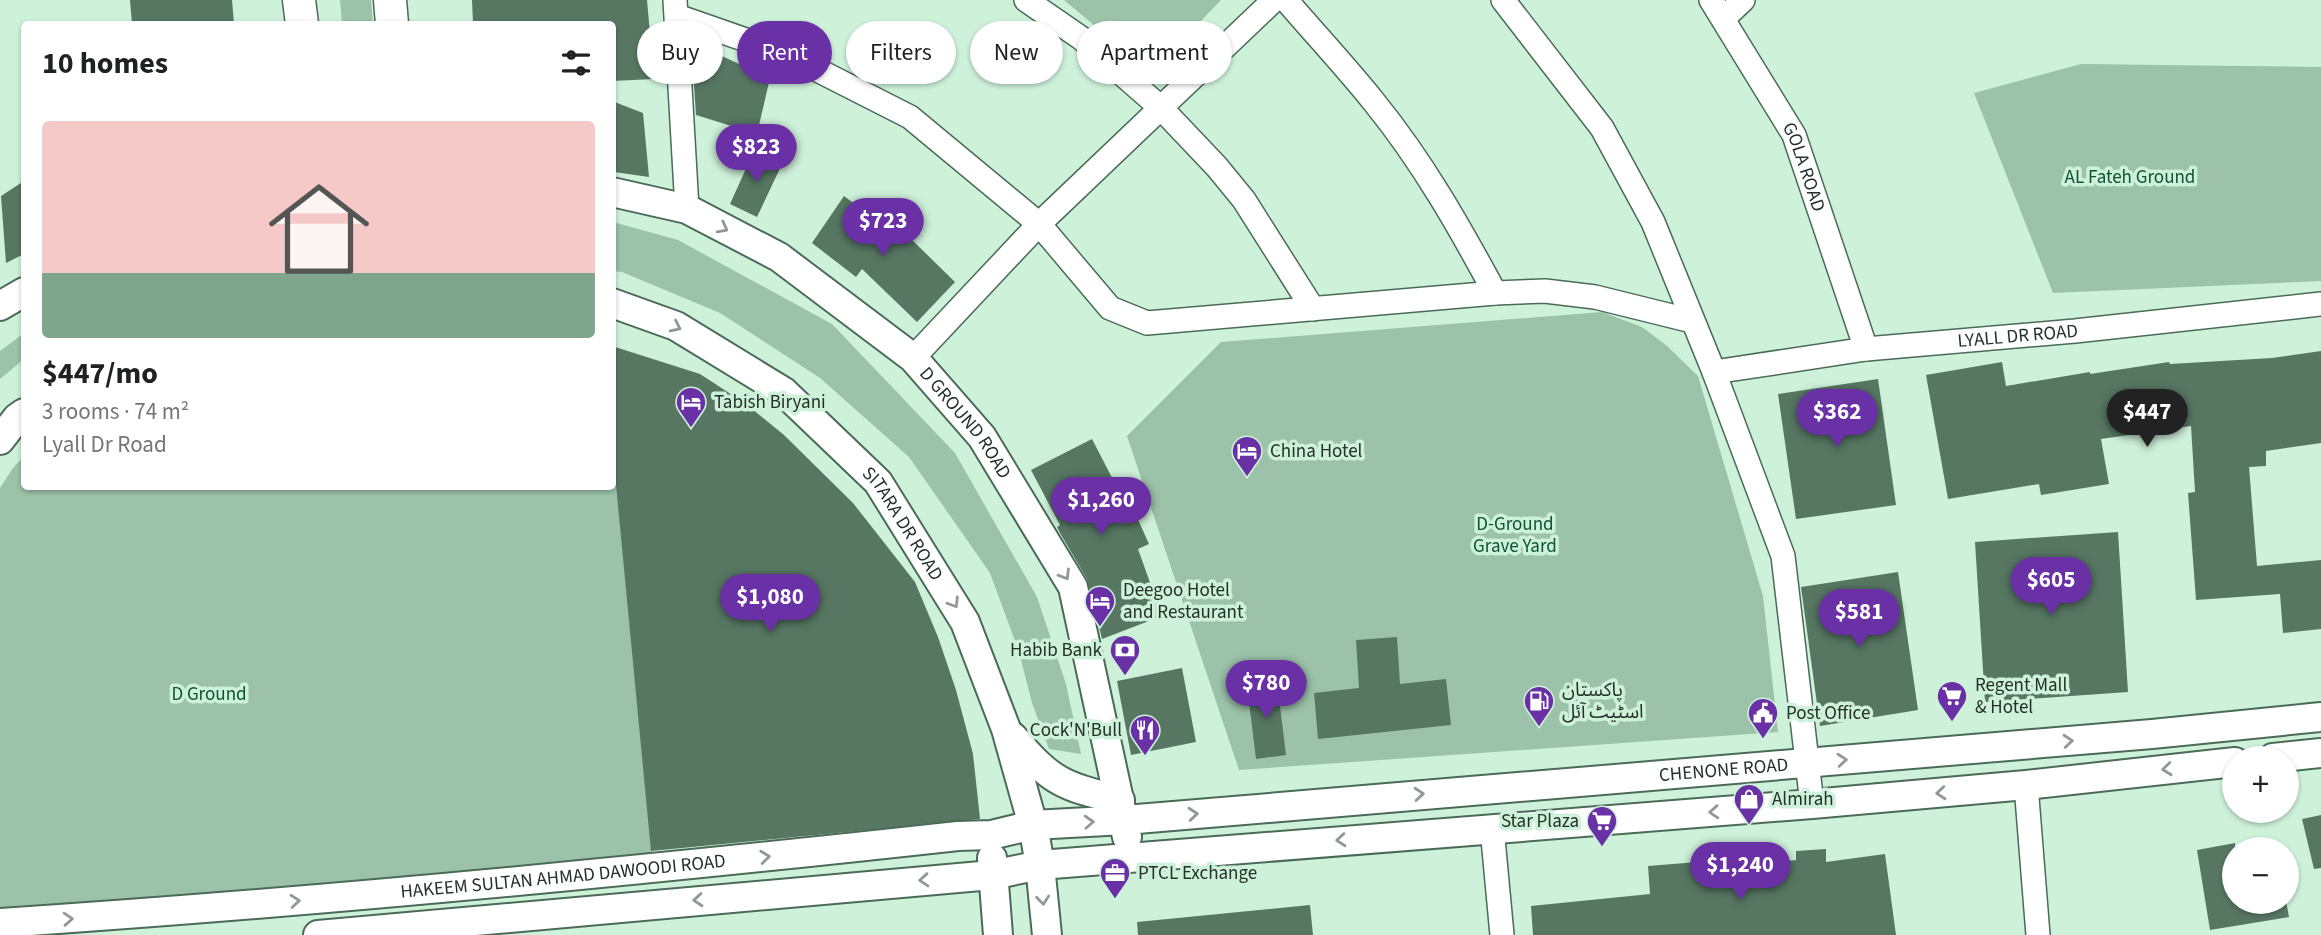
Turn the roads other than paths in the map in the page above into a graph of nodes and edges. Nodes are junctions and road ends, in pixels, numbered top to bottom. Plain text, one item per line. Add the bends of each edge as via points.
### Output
1 (299, 0) edge
2 (390, 0) edge
3 (1026, 0) edge
4 (1274, 0) edge
5 (1286, 0) edge
6 (1503, 0) edge
7 (1743, 0) edge
8 (676, 8) edge
9 (1717, 9) edge
10 (302, 21) edge
11 (392, 21) edge
12 (1161, 108) junction
13 (616, 193) edge
14 (687, 209) junction
15 (1039, 224) junction
16 (1495, 293) junction
17 (21, 294) edge
18 (2321, 303) edge
19 (616, 304) edge
20 (0, 306) edge
21 (1313, 309) junction
22 (1692, 321) junction
23 (1866, 349) junction
24 (913, 358) junction
25 (1714, 372) junction
26 (21, 416) edge
27 (0, 440) edge
28 (2321, 717) edge
29 (1006, 729) junction
30 (2321, 752) edge
31 (2299, 755) edge
32 (1808, 763) junction
33 (2222, 763) edge
34 (2026, 785) junction
35 (1812, 804) junction
36 (1123, 810) junction
37 (1033, 825) junction
38 (1492, 828) junction
39 (990, 835) junction
40 (1130, 857) junction
41 (1040, 865) junction
42 (992, 875) junction
43 (0, 923) edge
44 (465, 928) edge
45 (370, 933) edge
46 (318, 935) edge
47 (998, 935) edge
48 (1046, 935) edge
49 (1502, 935) edge
50 (2038, 935) edge

1 - 10 main road
2 - 11 main road
3 - 12 street via 1080,38
4 - 12 street
5 - 16 street via 1417,160
6 - 22 street via 1602,128 1653,222
7 - 9 street
8 - 14 street
8 - 15 street via 786,54 910,117
9 - 23 street, GOLA ROAD via 1794,135
12 - 15 street
12 - 21 street via 1244,200
13 - 14 street, D GROUND ROAD
14 -> 24 street, D GROUND ROAD via 779,257
15 - 21 street via 1110,308 1147,323
15 - 24 street
16 - 21 street
16 - 22 street via 1545,291 1595,297
17 - 20 street
18 - 23 street, LYALL DR ROAD
19 -> 29 street, SITARA DR ROAD via 676,326 784,392 878,482 965,622
22 - 25 street
23 - 25 street, LYALL DR ROAD
24 -> 36 street, D GROUND ROAD via 982,437 1073,587
25 - 32 street via 1783,556
26 - 27 street
32 -> 28 street, CHENONE ROAD
29 - 36 street via 1055,779
29 - 37 street, SITARA DR ROAD
30 - 31 street
32 - 35 street
36 -> 32 street, CHENONE ROAD
33 -> 34 street, CHENONE ROAD
34 -> 35 street, CHENONE ROAD
34 - 50 street
35 -> 38 street, CHENONE ROAD
37 -> 36 street, HAKEEM SULTAN AHMAD DAWOODI ROAD
36 - 40 street, D GROUND ROAD
37 - 39 street, HAKEEM SULTAN AHMAD DAWOODI ROAD
37 - 41 street, SITARA DR ROAD
38 -> 40 street, CHENONE ROAD
38 - 49 street
39 - 42 street
43 -> 39 street, HAKEEM SULTAN AHMAD DAWOODI ROAD via 617,873
40 - 41 street, CHENONE ROAD
41 - 42 street, HAKEEM SULTAN AHMAD DAWOODI ROAD
41 -> 48 street, SITARA DR ROAD
42 -> 44 street, HAKEEM SULTAN AHMAD DAWOODI ROAD
42 - 47 street
44 - 45 street, HAKEEM SULTAN AHMAD DAWOODI ROAD
45 - 46 street, HAKEEM SULTAN AHMAD DAWOODI ROAD

